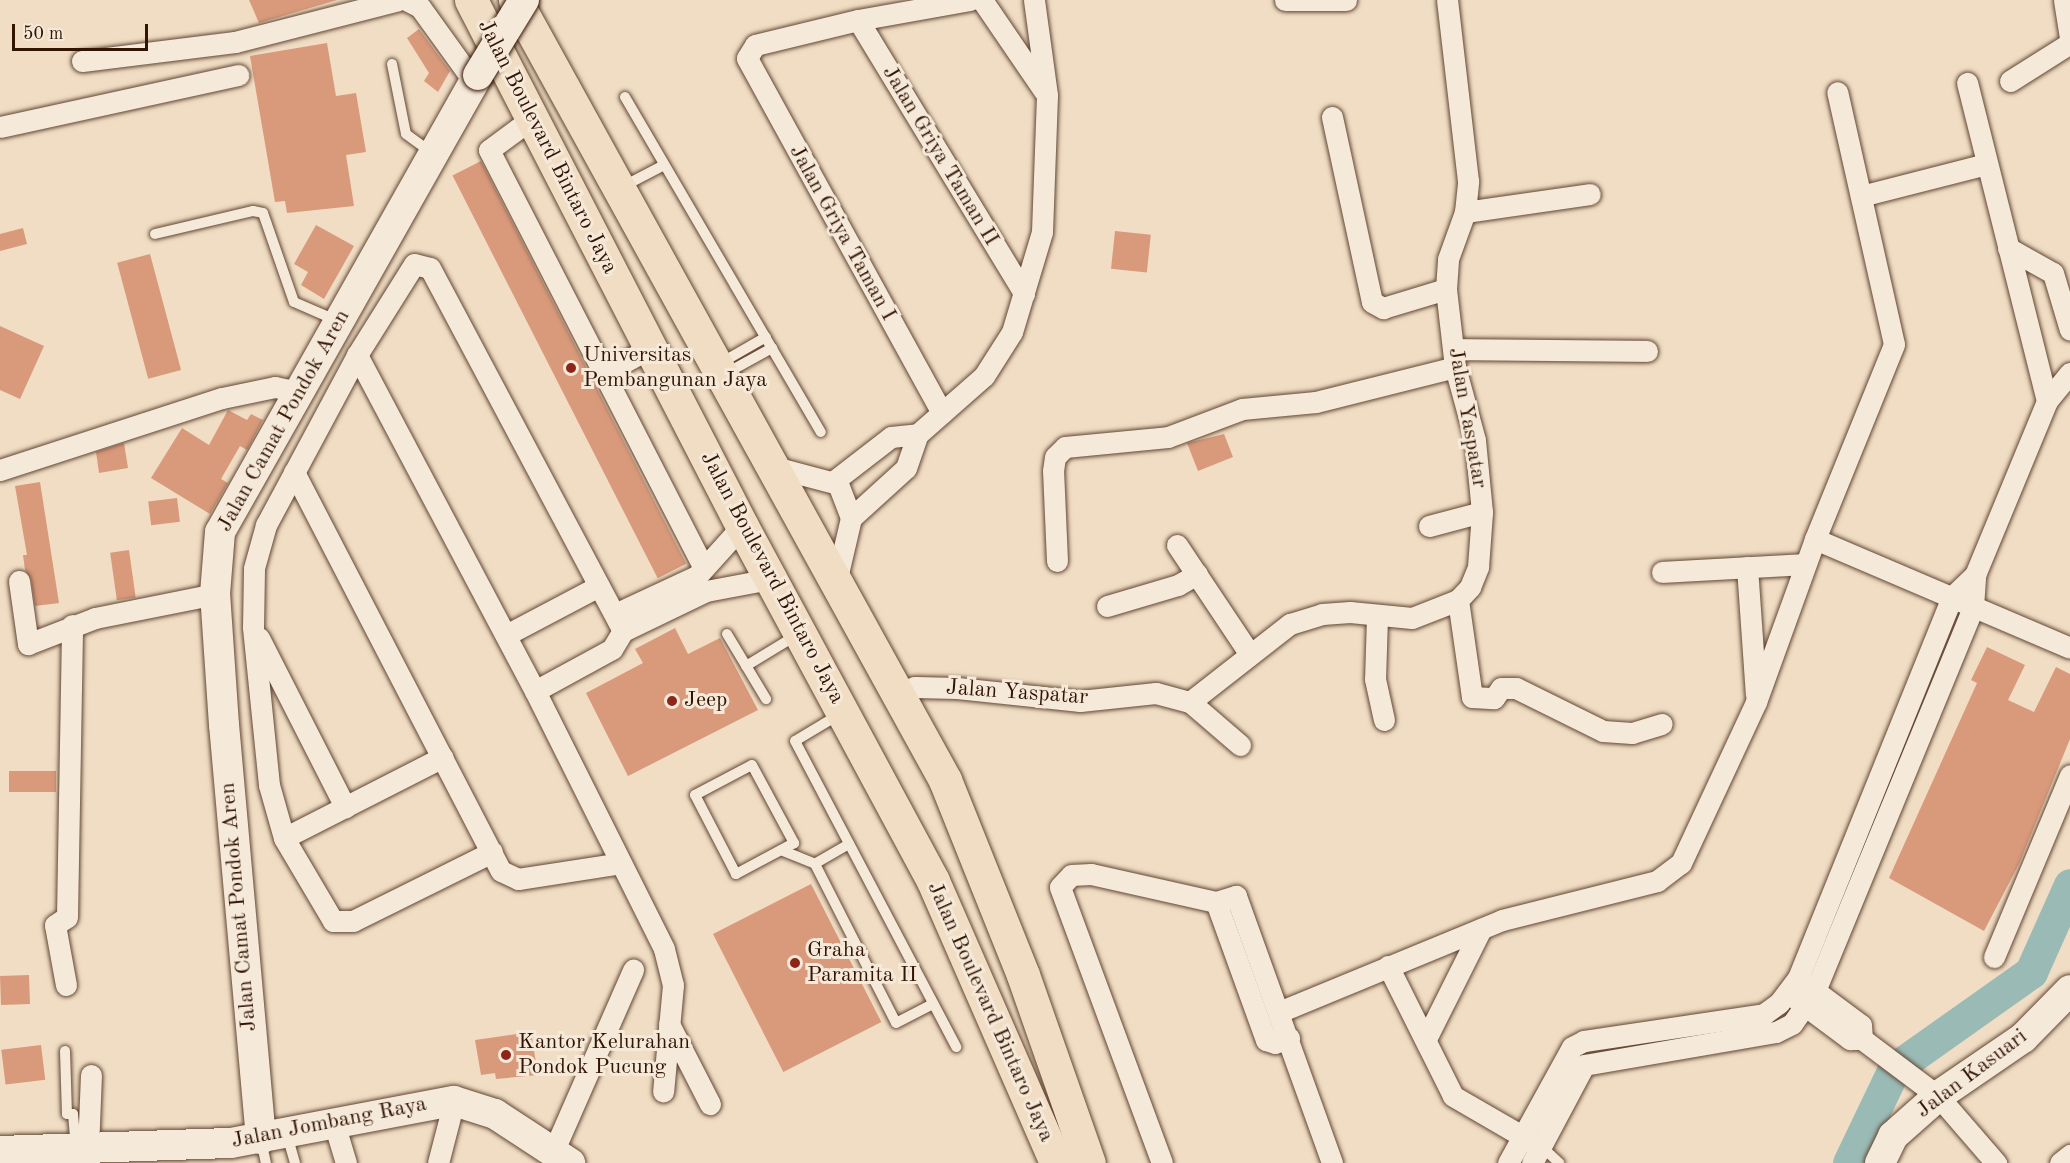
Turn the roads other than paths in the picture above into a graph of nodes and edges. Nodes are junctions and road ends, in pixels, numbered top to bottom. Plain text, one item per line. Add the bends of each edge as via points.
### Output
1 (398, 0) edge
2 (406, 0) edge
3 (471, 0) edge
4 (515, 0) edge
5 (524, 0) edge
6 (970, 0) edge
7 (982, 0) edge
8 (1034, 0) edge
9 (1285, 0) edge
10 (1346, 0) edge
11 (1447, 0) edge
12 (2064, 0) edge
13 (858, 20) junction
14 (2070, 36) edge
15 (2070, 43) edge
16 (82, 61) dead end
17 (392, 64) dead end
18 (238, 75) dead end
19 (476, 79) junction
20 (2010, 81) dead end
21 (1966, 83) dead end
22 (1837, 92) dead end
23 (1047, 95) junction
24 (625, 97) dead end
25 (1332, 117) dead end
26 (531, 119) junction
27 (0, 127) edge
28 (433, 154) junction
29 (1987, 164) junction
30 (666, 168) junction
31 (621, 192) junction
32 (1590, 194) dead end
33 (1861, 196) junction
34 (1465, 212) junction
35 (155, 234) dead end
36 (2008, 248) junction
37 (1446, 289) junction
38 (1024, 292) junction
39 (338, 321) junction
40 (2070, 330) edge
41 (766, 338) junction
42 (649, 342) junction
43 (772, 348) junction
44 (1647, 351) dead end
45 (357, 355) junction
46 (1455, 358) junction
47 (601, 368) junction
48 (722, 369) junction
49 (2070, 373) edge
50 (298, 392) junction
51 (2047, 401) junction
52 (942, 413) junction
53 (821, 432) dead end
54 (918, 434) junction
55 (774, 467) junction
56 (0, 470) edge
57 (294, 472) junction
58 (834, 481) junction
59 (1482, 512) junction
60 (851, 518) junction
61 (741, 525) junction
62 (1429, 526) dead end
63 (1815, 538) junction
64 (1177, 545) dead end
65 (1057, 561) dead end
66 (1805, 564) junction
67 (1747, 567) junction
68 (1662, 572) dead end
69 (1197, 573) junction
70 (1975, 575) junction
71 (702, 578) junction
72 (770, 579) junction
73 (19, 581) dead end
74 (836, 582) junction
75 (598, 586) junction
76 (215, 594) junction
77 (1952, 597) junction
78 (1458, 600) junction
79 (1107, 606) dead end
80 (1973, 607) junction
81 (1377, 617) junction
82 (619, 623) junction
83 (72, 625) junction
84 (253, 627) junction
85 (727, 634) dead end
86 (800, 634) junction
87 (506, 635) junction
88 (2070, 648) edge
89 (1249, 653) junction
90 (746, 666) junction
91 (535, 691) junction
92 (899, 693) junction
93 (766, 699) dead end
94 (1190, 702) junction
95 (1756, 702) junction
96 (843, 712) junction
97 (1384, 720) dead end
98 (1662, 724) dead end
99 (1240, 745) dead end
100 (443, 757) junction
101 (2070, 775) edge
102 (345, 807) junction
103 (284, 838) junction
104 (849, 844) junction
105 (781, 850) junction
106 (492, 852) junction
107 (621, 863) junction
108 (815, 864) junction
109 (983, 870) junction
110 (939, 894) junction
111 (1216, 902) junction
112 (1481, 929) junction
113 (1994, 957) dead end
114 (1388, 966) junction
115 (633, 970) dead end
116 (66, 985) dead end
117 (1027, 985) junction
118 (1792, 985) junction
119 (2070, 990) edge
120 (1810, 998) junction
121 (933, 1004) junction
122 (1279, 1012) junction
123 (669, 1024) junction
124 (1289, 1038) junction
125 (1426, 1039) junction
126 (956, 1047) dead end
127 (65, 1051) dead end
128 (91, 1076) dead end
129 (663, 1092) dead end
130 (1938, 1096) junction
131 (454, 1101) junction
132 (710, 1104) dead end
133 (334, 1123) junction
134 (1522, 1136) junction
135 (271, 1145) edge
136 (0, 1151) edge
137 (81, 1154) edge
138 (1537, 1155) edge
139 (2070, 1155) edge
140 (562, 1156) edge
141 (295, 1163) edge
142 (346, 1163) edge
143 (438, 1163) edge
144 (1056, 1163) edge
145 (1089, 1163) edge
146 (1112, 1163) edge
147 (1162, 1163) edge
148 (1332, 1163) edge
149 (1508, 1163) edge
150 (1559, 1163) edge
151 (1880, 1163) edge
152 (1996, 1163) edge
153 (2060, 1163) edge

1 - 16 street via 235,42
2 - 19 street via 420,7
3 - 26 main road, Jalan Boulevard Bintaro Jaya
4 - 31 main road, Jalan Boulevard Bintaro Jaya
5 - 19 main road, Jalan Camat Pondok Aren, bridge
6 - 13 street
7 - 23 street
8 - 23 street
9 - 10 street
11 - 34 street, Jalan Yaspatar via 1466,150
12 - 14 street
13 - 38 street, Jalan Griya Taman II
13 - 52 street, Jalan Griya Taman I via 755,45 749,51 748,65
15 - 20 street
17 - 28 lane via 406,134
18 - 27 street
19 - 28 main road, Jalan Camat Pondok Aren
21 - 29 street
22 - 33 street
23 - 38 street via 1042,232
24 - 30 lane
25 - 37 street via 1372,302 1383,308
26 - 42 main road, Jalan Boulevard Bintaro Jaya
26 - 47 street via 489,150
28 - 39 main road, Jalan Camat Pondok Aren
29 - 33 street
29 - 36 street
30 - 31 lane
30 - 41 lane
31 - 48 main road, Jalan Boulevard Bintaro Jaya
32 - 34 street
33 - 63 street via 1894,344
34 - 37 street, Jalan Yaspatar via 1448,259
35 - 39 lane via 253,211 263,213 294,302
36 - 40 street via 2053,273
36 - 51 street
37 - 46 street, Jalan Yaspatar
38 - 52 street via 1012,332 998,358
39 - 50 main road, Jalan Camat Pondok Aren
41 - 43 lane
41 - 48 lane
42 - 47 street
42 - 61 main road, Jalan Boulevard Bintaro Jaya
43 - 48 lane
43 - 53 lane
44 - 46 street
45 - 57 street
45 - 75 street via 414,264 430,268
45 - 87 street
46 - 59 street, Jalan Yaspatar via 1475,440
46 - 65 street via 1316,402 1242,409 1168,437 1065,447 1055,457 1053,471
47 - 71 street
48 - 55 main road, Jalan Boulevard Bintaro Jaya
49 - 51 street
50 - 56 street via 274,387 222,398
50 - 76 main road, Jalan Camat Pondok Aren via 221,527
51 - 70 street
52 - 54 street
54 - 58 street via 891,437
54 - 60 street via 906,468
55 - 58 street
55 - 74 main road, Jalan Boulevard Bintaro Jaya
57 - 84 street via 266,525 254,568
57 - 100 street
58 - 60 street
59 - 62 street
59 - 78 street, Jalan Yaspatar via 1478,567 1470,587
60 - 74 street
61 - 71 street
61 - 72 main road, Jalan Boulevard Bintaro Jaya
63 - 66 street
63 - 77 street
64 - 69 street
66 - 67 street
66 - 95 street
67 - 68 street
67 - 95 street
69 - 79 street via 1178,585
69 - 89 street
70 - 77 street
70 - 80 street
71 - 72 street
71 - 82 street
72 - 86 main road, Jalan Boulevard Bintaro Jaya
73 - 83 street via 28,644
74 - 92 main road, Jalan Boulevard Bintaro Jaya
75 - 82 street
75 - 87 street
76 - 83 street
76 - 135 main road, Jalan Camat Pondok Aren via 241,945
77 - 80 street
77 - 118 street
78 - 81 street via 1412,618
78 - 98 street via 1472,697 1494,698 1501,688 1516,688 1603,731 1632,733
80 - 88 street
80 - 120 street
81 - 89 street via 1350,612 1307,618
81 - 97 street via 1375,679
82 - 91 street via 612,649
83 - 116 street via 67,917 55,926
84 - 102 street
84 - 103 street via 269,785
85 - 90 lane
86 - 90 lane
86 - 96 main road, Jalan Boulevard Bintaro Jaya
87 - 91 street
89 - 94 street
90 - 93 lane
91 - 107 street
92 - 94 street, Jalan Yaspatar via 915,687 957,688 1080,701 1156,693
92 - 109 main road, Jalan Boulevard Bintaro Jaya via 945,780
94 - 99 street
95 - 112 street via 1681,863 1670,875
96 - 104 lane via 795,741
96 - 110 main road, Jalan Boulevard Bintaro Jaya
100 - 102 street
100 - 106 street
101 - 113 street
102 - 103 street
103 - 106 street via 326,914 343,923
104 - 108 lane
104 - 121 lane
105 - 105 lane via 794,843 752,765 695,795 736,874
105 - 108 lane
106 - 107 street via 501,871 518,879
107 - 123 street via 670,966 673,985
108 - 121 lane via 896,1023
109 - 110 main road via 973,898 965,904 953,904
109 - 117 main road, Jalan Boulevard Bintaro Jaya
110 - 144 main road, Jalan Boulevard Bintaro Jaya
111 - 122 street via 1233,896 1239,899
111 - 124 street via 1266,1040 1275,1044
111 - 147 street via 1090,874 1071,875 1060,886
112 - 114 street
112 - 125 street
114 - 122 street
114 - 125 street
115 - 140 street
117 - 145 main road, Jalan Boulevard Bintaro Jaya
117 - 146 main road via 1063,1041
118 - 120 street
118 - 134 street via 1764,1014 1584,1041 1563,1058
119 - 130 main road, Jalan Kasuari via 2059,1007 2023,1038
120 - 130 street via 1861,1025 1864,1040
120 - 138 street via 1784,1030 1584,1065
121 - 126 lane
122 - 124 street
123 - 129 street
123 - 132 street
124 - 148 street
125 - 134 street via 1452,1096
127 - 137 lane via 67,1114 73,1114
128 - 137 street
130 - 151 main road, Jalan Kasuari via 1893,1136
130 - 152 street
131 - 133 main road, Jalan Jombang Raya
131 - 140 main road, Jalan Jombang Raya via 495,1113
131 - 143 street
133 - 135 main road, Jalan Jombang Raya
133 - 142 street
134 - 138 street
134 - 149 street
135 - 137 main road, Jalan Jombang Raya
135 - 141 lane
136 - 137 main road, Jalan Jombang Raya
138 - 150 lane
139 - 153 street

